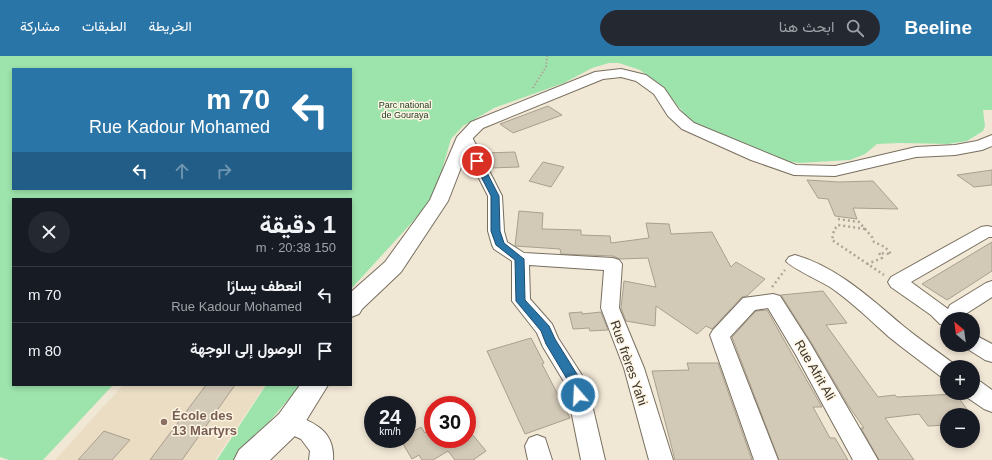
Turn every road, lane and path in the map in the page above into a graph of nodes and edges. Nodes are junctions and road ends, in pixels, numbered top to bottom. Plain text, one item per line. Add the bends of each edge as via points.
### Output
1 (547, 56) edge
2 (537, 101) junction
3 (465, 138) junction
4 (992, 140) edge
5 (838, 219) dead end
6 (865, 229) junction
7 (992, 232) edge
8 (520, 259) junction
9 (795, 261) joint
10 (867, 264) junction
11 (897, 282) junction
12 (992, 288) edge
13 (773, 301) junction
14 (352, 306) edge
15 (940, 312) edge
16 (956, 312) edge
17 (980, 346) edge
18 (992, 354) edge
19 (940, 365) edge
20 (314, 386) edge
21 (980, 394) edge
22 (992, 402) edge
23 (289, 423) junction
24 (249, 460) edge
25 (321, 460) edge
26 (593, 460) edge
27 (660, 460) edge
28 (766, 460) edge
29 (866, 460) edge

1 - 2 path via 546,67 532,90
2 - 3 main road via 477,125
2 - 4 main road via 600,75 621,73 641,78 659,91 673,113 688,126 794,170 836,171 916,152 955,150 982,145
3 - 8 street via 495,196 496,231 500,245
3 - 14 main road via 439,201 393,267
5 - 6 path via 859,222
6 - 10 path via 874,242 885,247 891,254 879,253 882,258
6 - 10 path via 838,225 832,240
7 - 11 street via 987,232
8 - 26 street via 520,301 545,329 576,383
8 - 27 street, Rue frères Yahi via 613,264 610,308 634,368
9 - 13 path via 772,286
9 - 19 street via 837,283
10 - 11 path
11 - 15 street
12 - 16 street
13 - 28 street via 750,303 720,335
13 - 29 street, Rue Afrit Ali
17 - 18 street
20 - 23 main road
21 - 22 street
23 - 24 main road
23 - 25 street via 309,432 322,448

